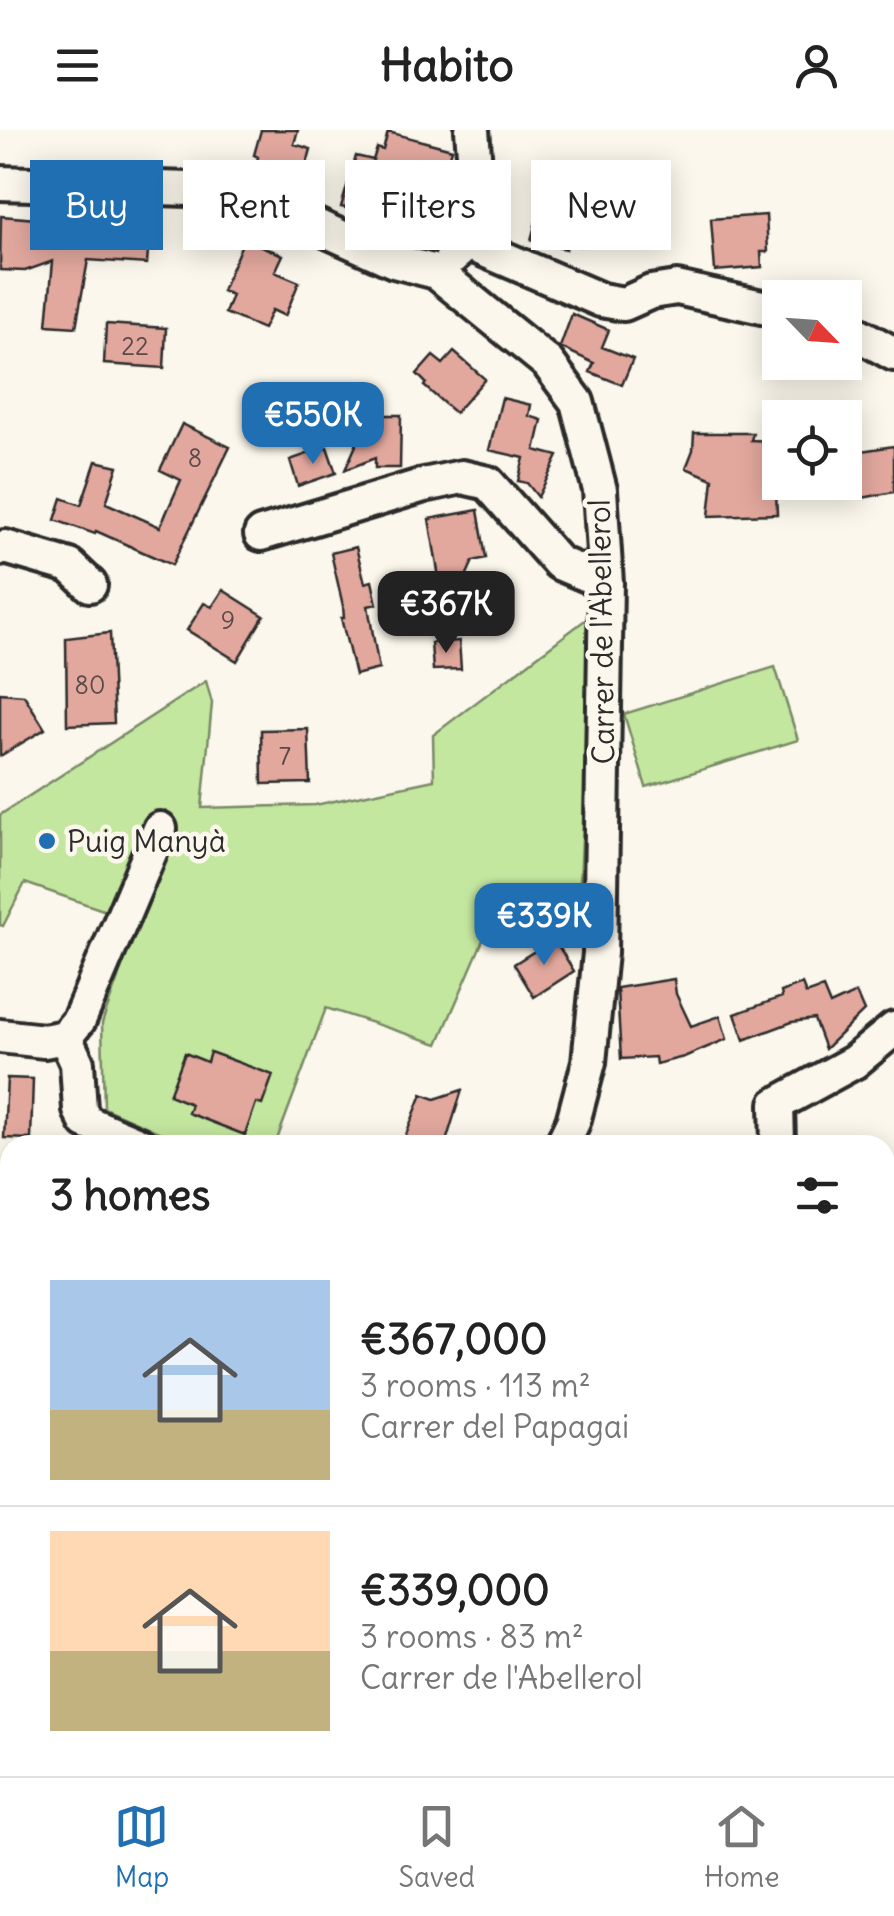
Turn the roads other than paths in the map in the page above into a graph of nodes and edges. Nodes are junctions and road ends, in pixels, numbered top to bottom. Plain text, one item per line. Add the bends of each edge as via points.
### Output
1 (472, 130) edge
2 (474, 160) edge
3 (0, 183) edge
4 (460, 250) edge
5 (484, 250) edge
6 (436, 272) junction
7 (762, 307) edge
8 (862, 336) edge
9 (894, 354) edge
10 (261, 534) dead end
11 (0, 549) edge
12 (606, 583) junction
13 (90, 586) dead end
14 (160, 829) dead end
15 (894, 1028) edge
16 (0, 1036) edge
17 (65, 1037) junction
18 (117, 1135) edge
19 (566, 1135) edge
20 (778, 1135) edge

1 - 2 street
3 - 6 street, Carrer de l'Abellerol via 221,190
4 - 6 street
5 - 7 street via 601,300 624,304 676,288
6 - 12 street, Carrer de l'Abellerol via 548,362 576,402 600,490
8 - 9 street
10 - 12 street via 462,478 488,483 559,563
11 - 13 street via 70,566
12 - 19 street, Carrer de l'Abellerol via 600,953 589,1062
14 - 17 street via 79,1020
15 - 20 street via 854,1062 777,1104
16 - 17 street
17 - 18 street via 86,1122

